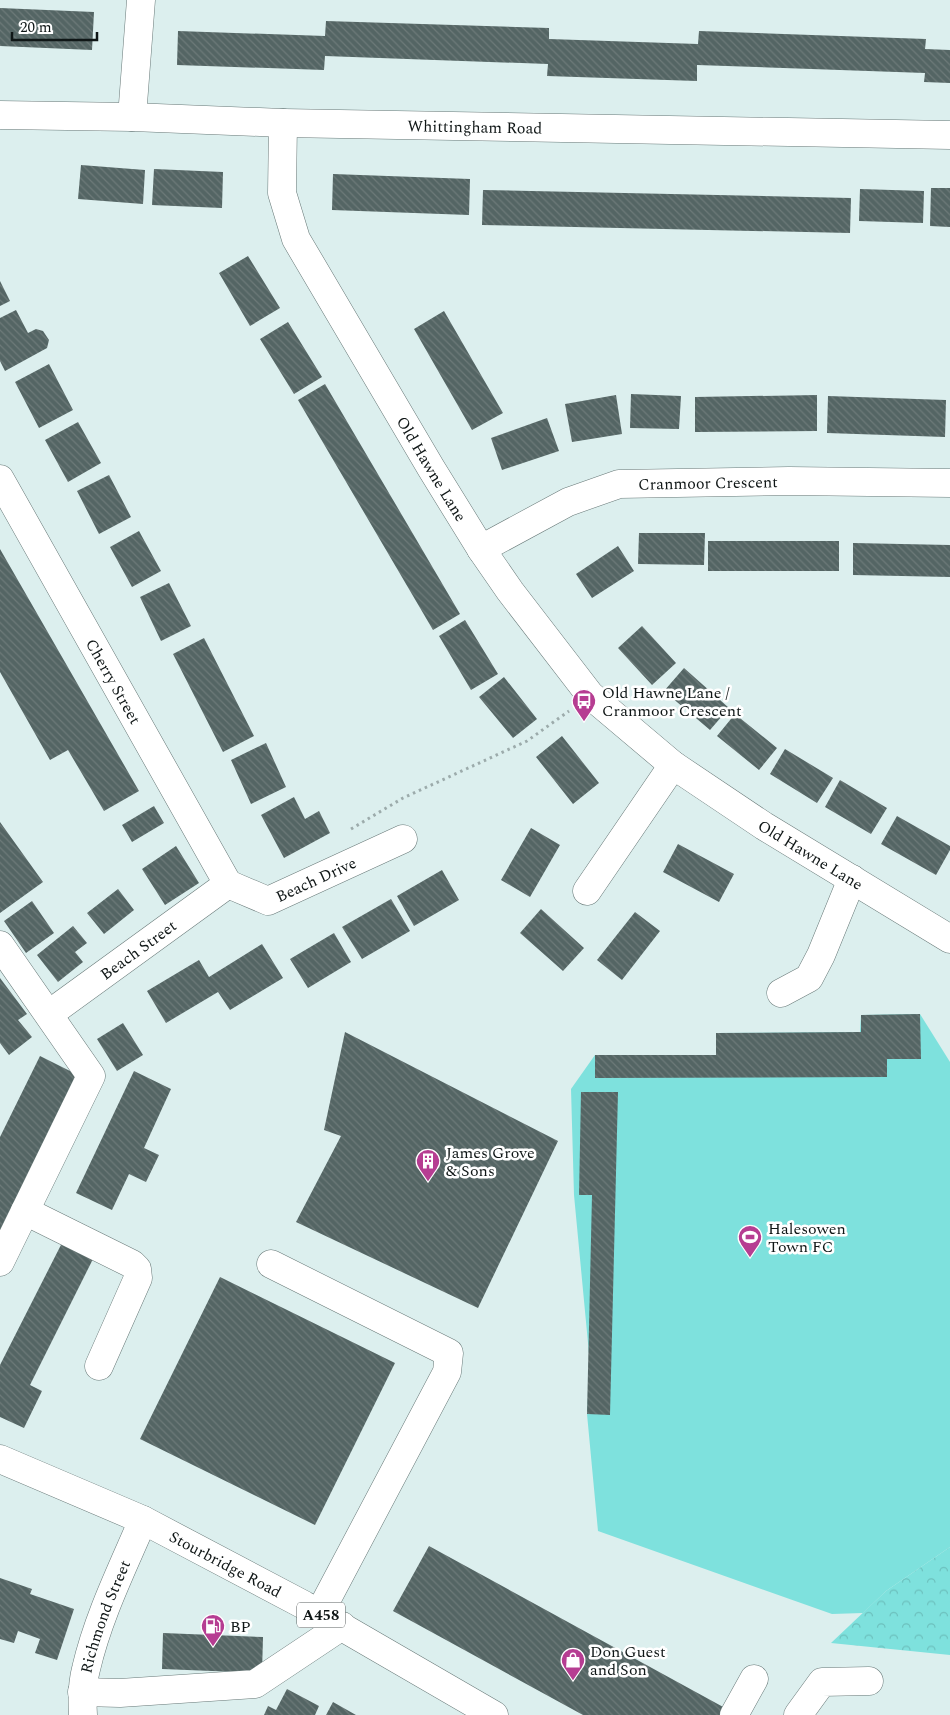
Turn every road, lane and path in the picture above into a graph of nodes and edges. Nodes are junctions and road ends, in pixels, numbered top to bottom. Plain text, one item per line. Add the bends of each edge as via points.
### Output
1 (141, 0) edge
2 (0, 115) edge
3 (132, 117) junction
4 (283, 123) junction
5 (950, 135) edge
6 (0, 479) edge
7 (950, 483) edge
8 (481, 548) junction
9 (590, 695) junction
10 (673, 765) junction
11 (346, 832) dead end
12 (403, 840) dead end
13 (852, 879) junction
14 (228, 884) junction
15 (587, 891) dead end
16 (950, 939) edge
17 (0, 945) edge
18 (781, 993) dead end
19 (49, 1014) junction
20 (25, 1211) junction
21 (0, 1262) edge
22 (271, 1264) dead end
23 (99, 1366) dead end
24 (0, 1459) edge
25 (143, 1520) junction
26 (330, 1620) junction
27 (754, 1679) dead end
28 (869, 1681) dead end
29 (83, 1704) edge
30 (494, 1715) edge
31 (734, 1715) edge
32 (798, 1715) edge

1 - 3 main road
2 - 3 main road, Whittingham Road
3 - 4 main road, Whittingham Road
4 - 5 main road, Whittingham Road
4 - 8 main road, Old Hawne Lane via 282,192 296,239
6 - 14 main road, Cherry Street
7 - 8 main road, Cranmoor Crescent via 619,484 568,502
8 - 9 main road, Old Hawne Lane
9 - 10 main road, Old Hawne Lane
9 - 11 path via 527,741 403,798
10 - 13 main road, Old Hawne Lane via 764,826
10 - 15 main road
12 - 14 main road, Beach Drive via 268,901
13 - 16 main road, Old Hawne Lane
13 - 18 main road via 809,978
14 - 19 main road, Beach Street
17 - 19 main road
19 - 20 main road via 91,1076
20 - 21 main road
20 - 23 main road via 137,1269 138,1278
22 - 26 main road via 449,1353 447,1372
24 - 25 main road, Stourbridge Road / A458
25 - 26 main road, Stourbridge Road / A458
25 - 29 main road, Richmond Street via 101,1618 85,1669
26 - 29 main road via 256,1684 120,1693
26 - 30 main road, Stourbridge Road / A458
27 - 31 main road
28 - 32 main road via 822,1682

